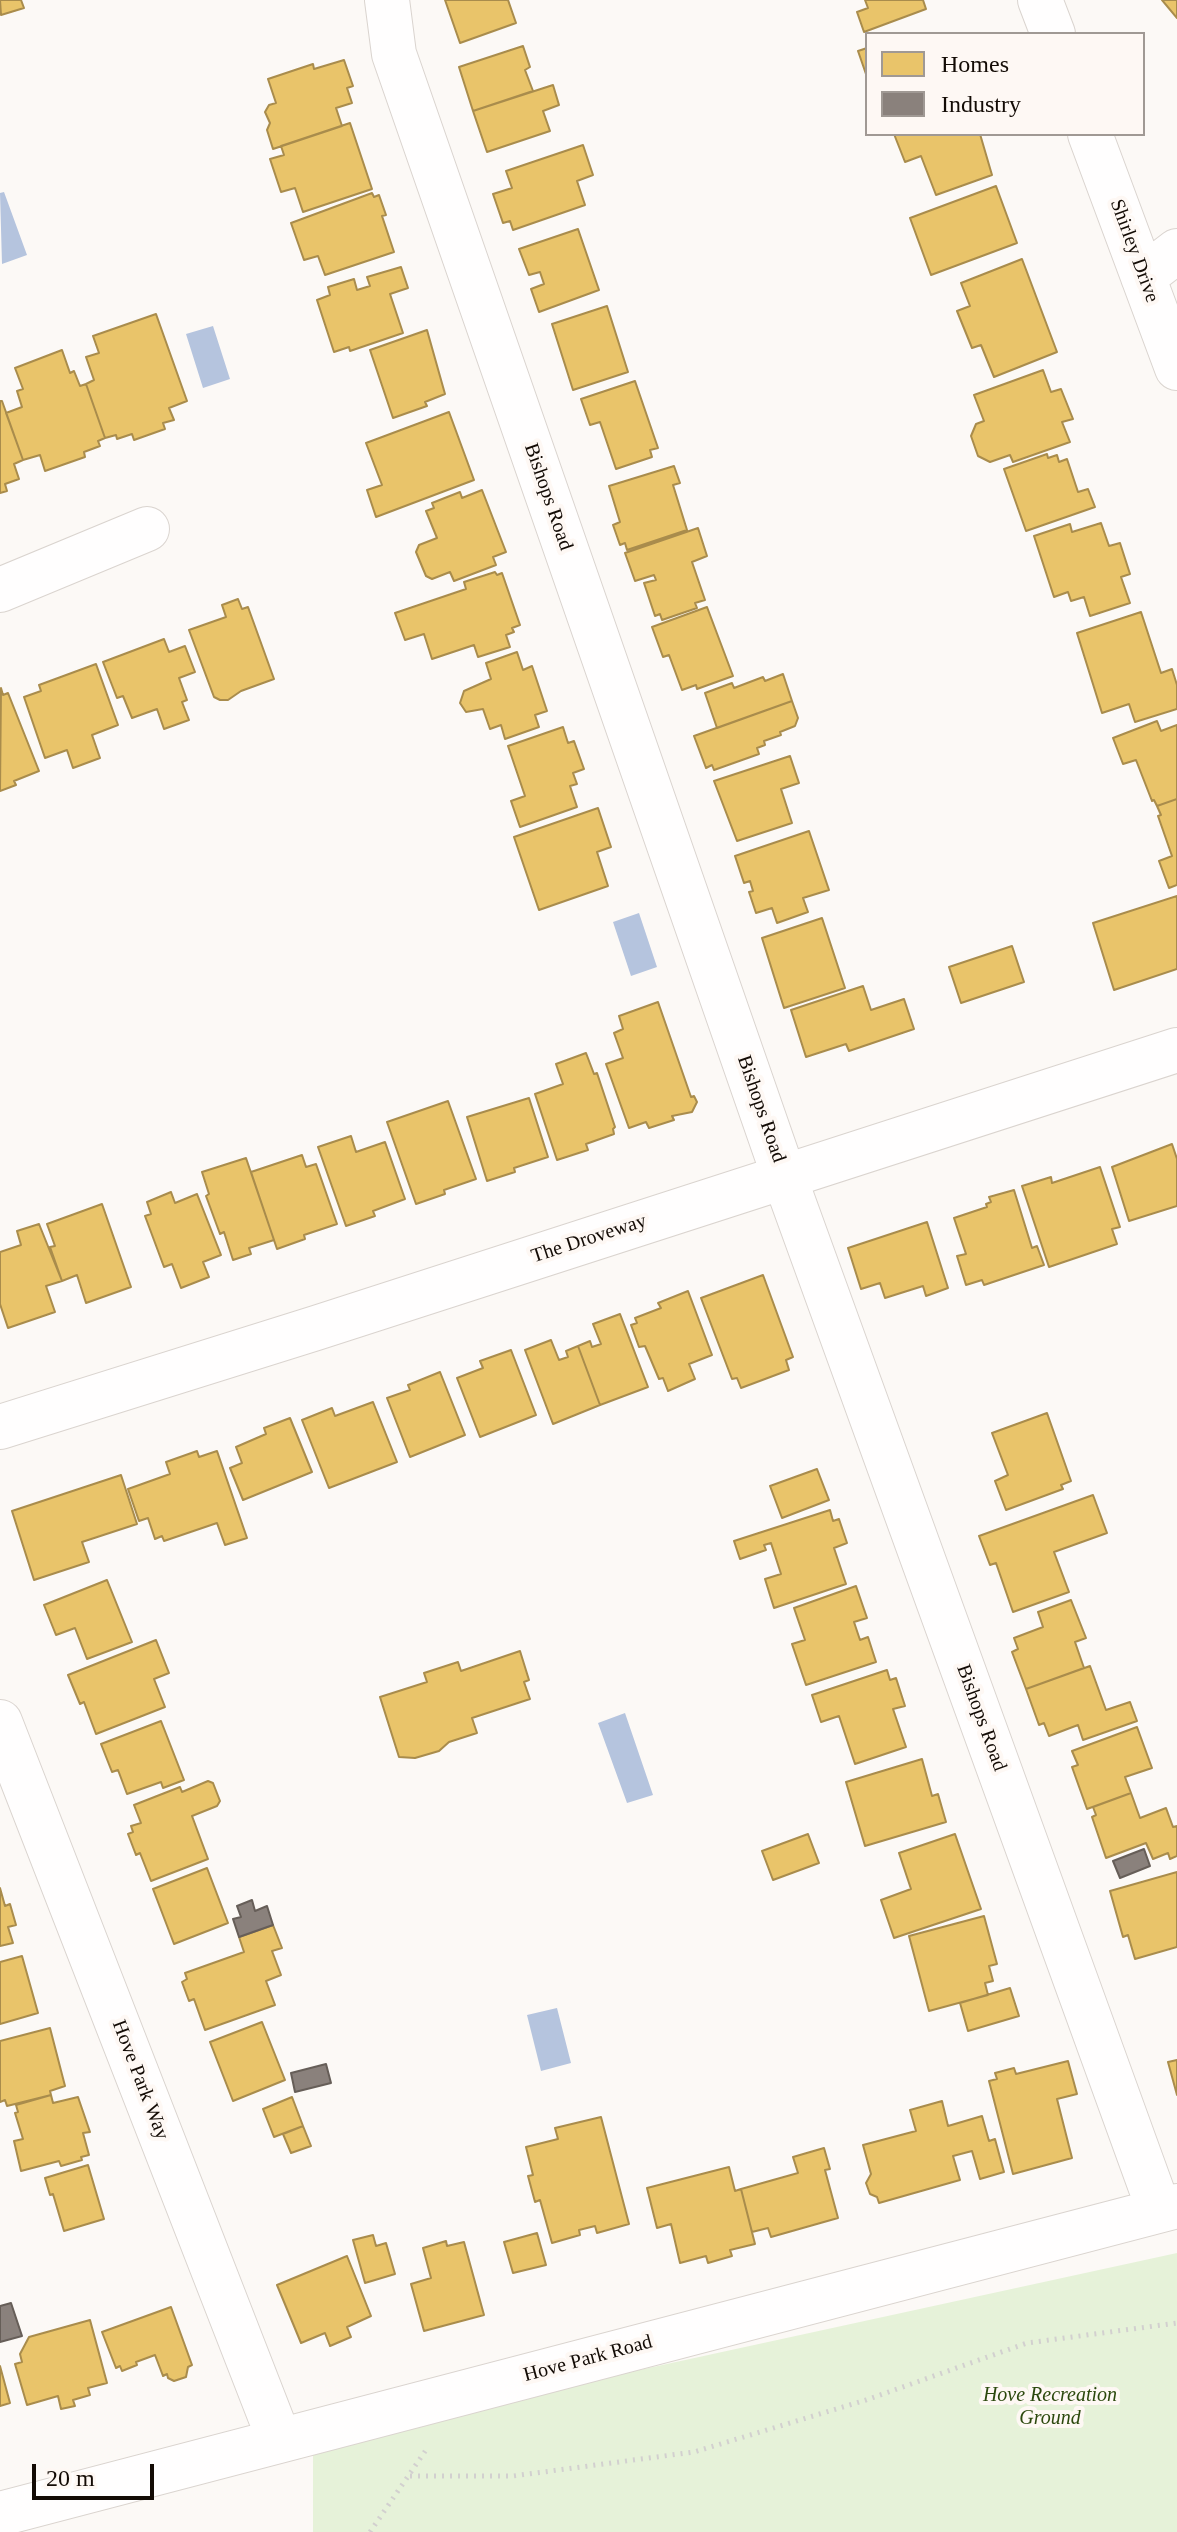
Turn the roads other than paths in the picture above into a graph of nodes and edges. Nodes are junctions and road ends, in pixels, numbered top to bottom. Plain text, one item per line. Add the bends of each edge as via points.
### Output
1 (387, 0) edge
2 (1040, 0) edge
3 (1052, 32) edge
4 (1091, 136) edge
5 (1160, 264) edge
6 (1177, 368) edge
7 (147, 529) dead end
8 (0, 590) edge
9 (1177, 1050) edge
10 (784, 1176) junction
11 (0, 1427) edge
12 (0, 1722) edge
13 (1168, 2208) edge
14 (279, 2439) junction
15 (0, 2514) edge

1 - 10 street, Bishops Road via 394,54
2 - 3 street
4 - 5 street, Shirley Drive
5 - 6 street, Shirley Drive
7 - 8 street
9 - 10 street, The Droveway
10 - 11 street, The Droveway
10 - 13 street, Bishops Road
12 - 14 street, Hove Park Way
13 - 14 street, Hove Park Road
14 - 15 street, Hove Park Road

